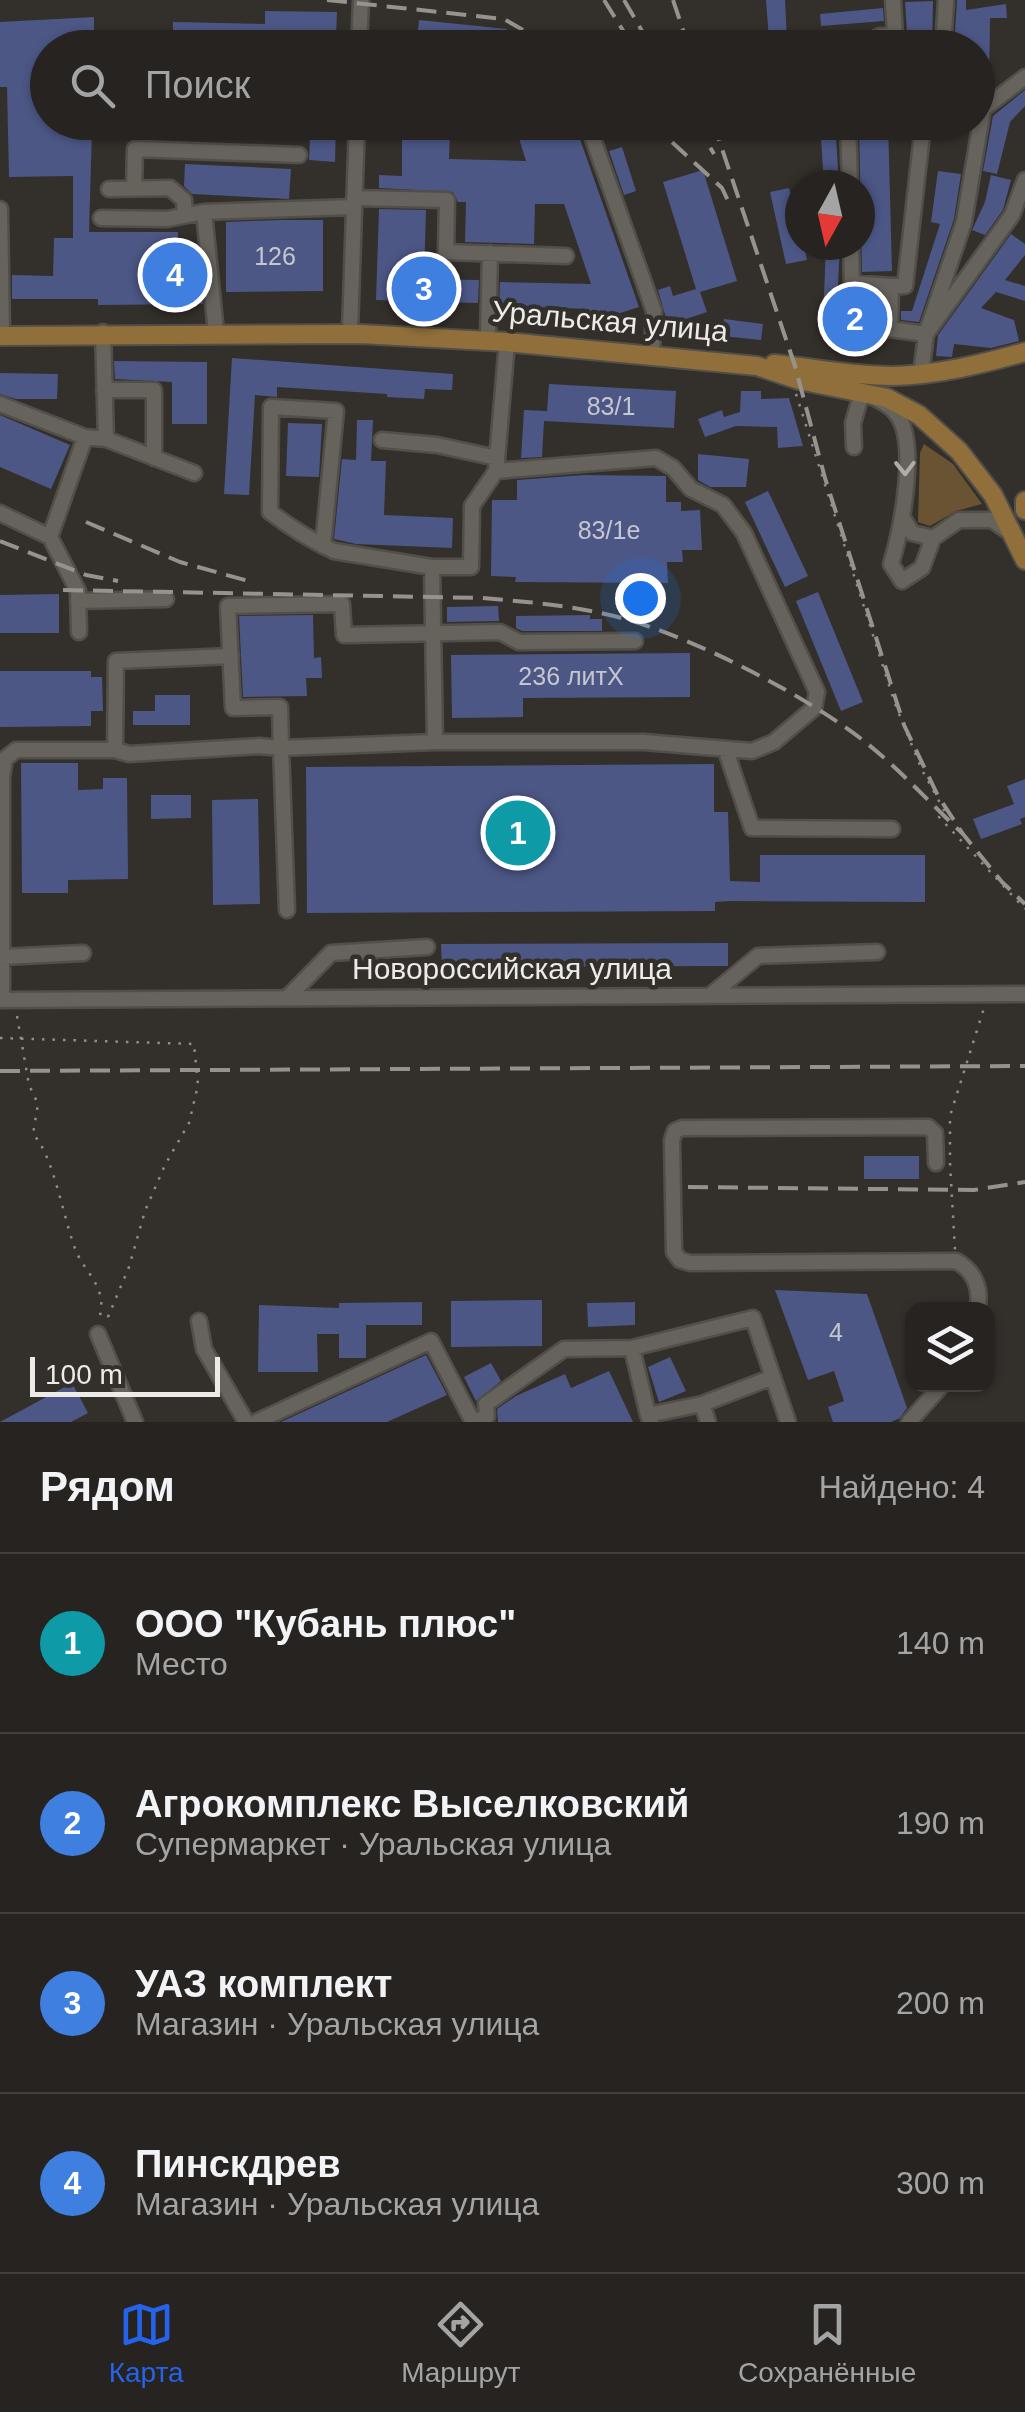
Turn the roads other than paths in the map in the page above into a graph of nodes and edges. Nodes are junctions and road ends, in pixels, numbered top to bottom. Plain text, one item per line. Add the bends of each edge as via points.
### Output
1 (361, 0) edge
2 (893, 0) edge
3 (946, 0) edge
4 (360, 30) edge
5 (895, 30) edge
6 (944, 30) edge
7 (1025, 78) edge
8 (995, 99) edge
9 (356, 140) edge
10 (593, 140) edge
11 (849, 140) edge
12 (919, 140) edge
13 (976, 140) edge
14 (298, 155) dead end
15 (850, 170) edge
16 (1025, 180) edge
17 (110, 189) dead end
18 (134, 189) junction
19 (354, 203) junction
20 (0, 209) edge
21 (204, 212) junction
22 (186, 216) junction
23 (100, 218) dead end
24 (490, 253) junction
25 (566, 256) dead end
26 (851, 260) edge
27 (892, 286) junction
28 (216, 332) junction
29 (350, 333) junction
30 (1, 334) edge
31 (103, 334) junction
32 (926, 334) junction
33 (488, 337) junction
34 (507, 342) junction
35 (1025, 352) edge
36 (652, 354) junction
37 (793, 372) junction
38 (920, 374) junction
39 (104, 390) junction
40 (862, 392) junction
41 (0, 404) edge
42 (919, 414) junction
43 (85, 438) junction
44 (106, 439) junction
45 (382, 440) dead end
46 (854, 447) dead end
47 (154, 458) junction
48 (497, 464) junction
49 (194, 473) dead end
50 (1025, 501) edge
51 (1025, 510) edge
52 (0, 513) edge
53 (904, 520) junction
54 (1013, 534) junction
55 (50, 537) junction
56 (933, 538) junction
57 (323, 546) junction
58 (1025, 560) edge
59 (432, 567) junction
60 (166, 599) dead end
61 (78, 601) junction
62 (78, 632) dead end
63 (434, 632) junction
64 (635, 641) dead end
65 (231, 656) junction
66 (435, 742) junction
67 (281, 748) junction
68 (115, 750) junction
69 (726, 751) junction
70 (892, 830) dead end
71 (287, 910) dead end
72 (427, 947) dead end
73 (877, 952) dead end
74 (82, 953) dead end
75 (1, 957) edge
76 (711, 994) junction
77 (1025, 994) edge
78 (286, 998) junction
79 (6, 1000) edge
80 (936, 1163) dead end
81 (979, 1302) edge
82 (199, 1321) dead end
83 (105, 1334) road end
84 (632, 1348) junction
85 (773, 1377) junction
86 (936, 1392) edge
87 (702, 1404) junction
88 (650, 1419) edge
89 (481, 1420) edge
90 (135, 1422) edge
91 (246, 1422) edge
92 (256, 1422) edge
93 (708, 1422) edge
94 (788, 1422) edge
95 (909, 1422) edge

1 - 4 street
2 - 5 street
3 - 6 street
7 - 8 street
9 - 19 street
10 - 36 street via 654,311
11 - 15 street
12 - 27 street via 904,286
13 - 32 street via 964,222
14 - 18 street via 135,149
16 - 32 street via 1012,215
17 - 18 street
18 - 22 street via 170,188 184,200
19 - 21 street
19 - 24 street via 447,200 446,252
19 - 29 street
20 - 30 street
21 - 22 street
21 - 28 street
22 - 23 street
24 - 25 street
24 - 33 street
26 - 27 street via 852,283
27 - 32 street via 890,329
28 - 29 main road, Уральская улица
28 - 31 main road, Уральская улица
29 - 31 main road, Уральская улица
29 - 33 main road, Уральская улица
29 - 34 main road, Уральская улица
30 - 31 main road, Уральская улица
31 - 39 street
32 - 38 street
33 - 36 main road, Уральская улица
34 - 36 main road, Уральская улица
34 - 48 street
35 - 38 main road
36 - 37 main road, Уральская улица
36 - 37 main road, Уральская улица
37 - 38 main road
37 - 40 main road
38 - 42 main road via 910,399
39 - 44 street
39 - 47 street via 154,390
40 - 42 main road
40 - 46 street
40 -> 53 street via 896,412 904,426
41 - 43 street
42 - 54 main road via 959,451
43 - 44 street
43 - 55 street
44 - 47 street
45 - 48 street via 436,445
47 - 49 street
48 - 59 street via 472,506 471,567
48 - 69 street via 656,458 691,489 723,505 744,533 816,692 814,708 774,742
50 - 51 main road
52 - 55 street
53 - 56 street via 912,533
53 - 56 street via 891,564 902,581 922,568
54 - 56 street via 978,517 959,520
54 - 58 main road
55 - 61 street
57 - 57 street via 336,411 271,407 270,512
57 - 59 street
59 - 63 street
60 - 61 street
61 - 62 street
63 - 64 street via 500,632 519,642
63 - 65 street via 344,635 342,604 228,606
63 - 66 street
65 - 67 street via 233,708 280,706
65 - 68 street via 116,661
66 - 67 street
66 - 69 street via 644,742
67 - 68 street
67 - 71 street
68 - 75 street via 16,750 5,758
69 - 70 street via 752,828
72 - 78 street via 331,953
73 - 76 street via 758,956
74 - 75 street
75 - 79 street
76 - 77 street, Новороссийская улица
76 - 78 street, Новороссийская улица
78 - 79 street, Новороссийская улица
80 - 81 street via 935,1133 928,1127 682,1128 672,1140 674,1252 690,1262 956,1261 976,1280
82 - 91 street via 204,1349
83 - 90 street
84 - 85 street via 753,1318
84 - 88 street
84 - 89 street via 564,1349 486,1404
85 - 87 street
85 - 94 street
86 - 95 street
87 - 88 street
87 - 93 street
89 - 92 street via 432,1341

